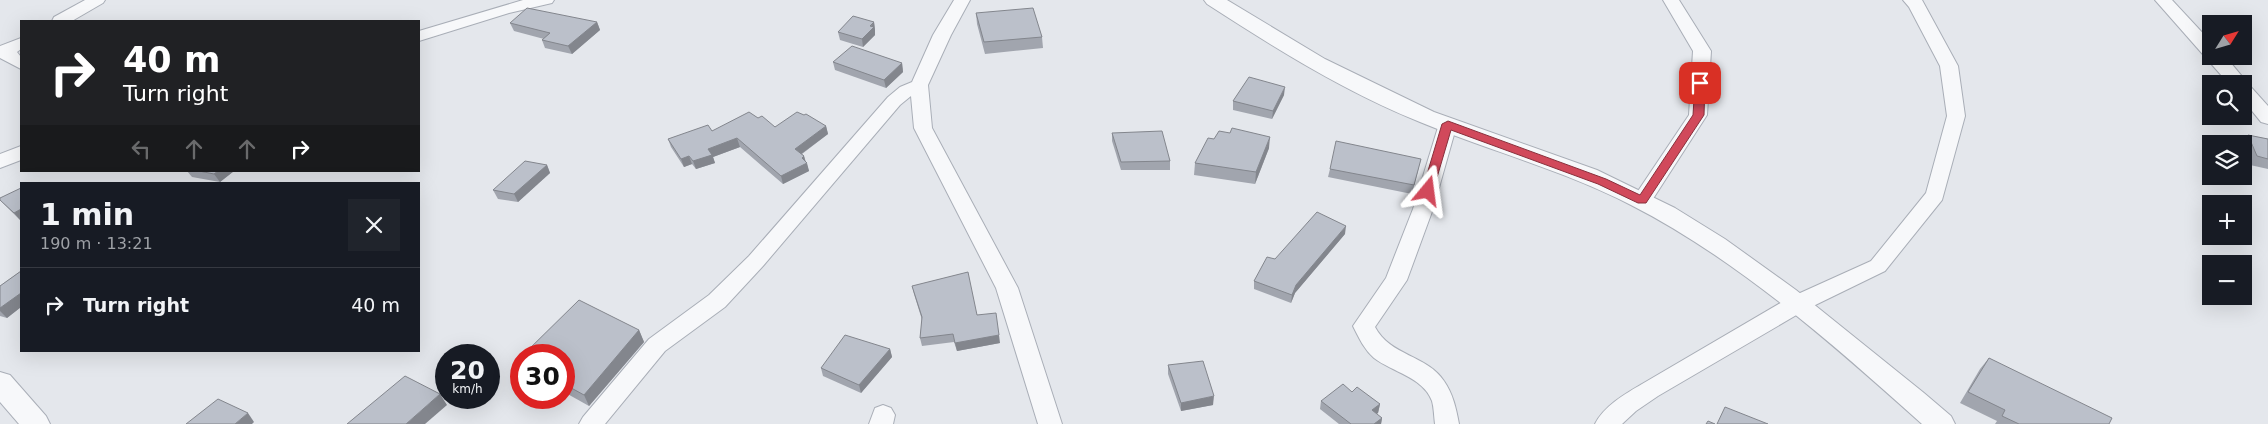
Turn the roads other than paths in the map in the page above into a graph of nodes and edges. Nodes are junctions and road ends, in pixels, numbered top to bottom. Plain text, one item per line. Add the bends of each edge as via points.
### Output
1 (97, 0) edge
2 (546, 0) edge
3 (962, 0) edge
4 (1214, 0) edge
5 (1671, 0) edge
6 (1911, 0) edge
7 (2162, 0) edge
8 (62, 20) edge
9 (420, 36) edge
10 (2202, 42) edge
11 (9, 49) edge
12 (20, 63) edge
13 (2223, 65) edge
14 (2231, 75) edge
15 (919, 85) junction
16 (2252, 99) edge
17 (2268, 118) edge
18 (1448, 124) junction
19 (20, 152) edge
20 (0, 162) edge
21 (1642, 200) junction
22 (1797, 304) junction
23 (0, 383) edge
24 (36, 424) edge
25 (591, 424) edge
26 (1050, 424) edge
27 (1447, 424) edge
28 (1607, 424) edge
29 (1941, 424) edge

1 - 8 street
2 - 9 street via 505,9
3 - 15 street
4 - 18 street via 1333,72
5 - 21 street via 1702,50 1698,115
6 - 22 street via 1949,66 1956,116 1935,195 1878,266
7 - 10 street
11 - 12 street via 11,58
13 - 14 street
15 - 25 street via 894,101 756,261 717,301 657,345
15 - 26 street via 923,128 1007,288
16 - 17 street
18 - 21 street via 1602,181
18 - 27 street via 1423,209 1396,280 1364,326 1368,339 1389,356 1434,382 1444,404
19 - 20 street
21 - 22 street via 1701,234
22 - 28 street via 1650,390 1628,404
22 - 29 street
23 - 24 street

